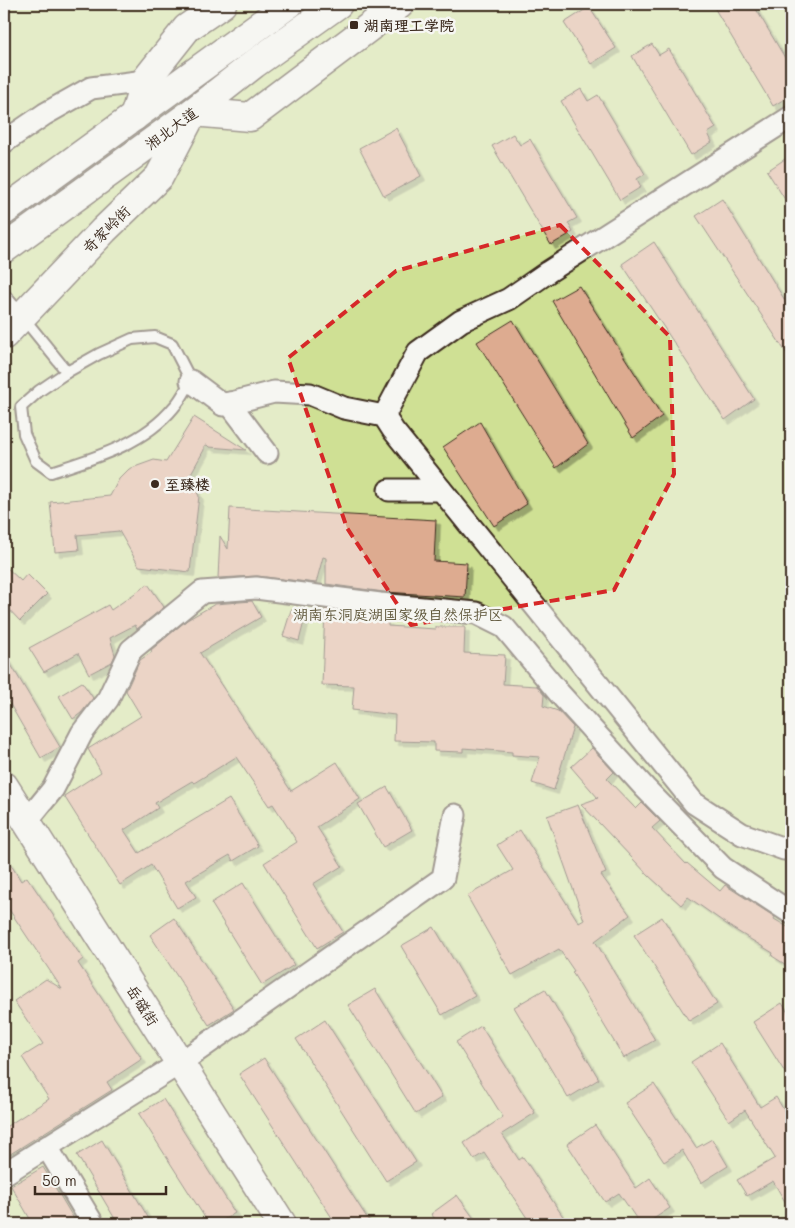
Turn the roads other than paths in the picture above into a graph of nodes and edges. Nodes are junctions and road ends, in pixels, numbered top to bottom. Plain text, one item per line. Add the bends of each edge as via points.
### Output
1 (222, 4) edge
2 (289, 4) edge
3 (338, 4) edge
4 (400, 4) edge
5 (203, 66) junction
6 (145, 81) junction
7 (193, 112) junction
8 (134, 117) junction
9 (791, 117) edge
10 (4, 142) edge
11 (4, 211) edge
12 (4, 249) edge
13 (4, 294) edge
14 (12, 326) edge
15 (67, 372) junction
16 (191, 380) junction
17 (230, 403) junction
18 (384, 416) junction
19 (267, 453) dead end
20 (389, 490) dead end
21 (442, 490) junction
22 (4, 786) edge
23 (456, 815) dead end
24 (27, 822) junction
25 (791, 848) edge
26 (791, 913) edge
27 (180, 1063) junction
28 (47, 1147) junction
29 (4, 1174) edge
30 (93, 1224) edge
31 (282, 1224) edge

1 - 6 main road via 187,28
2 - 5 main road, 湘北大道
3 - 7 main road, 湘北大道
4 - 7 main road via 250,116
5 - 6 main road
5 - 8 main road, 湘北大道
6 - 8 main road
6 - 10 street via 91,88 44,114
7 - 12 main road, 湘北大道
7 - 14 main road, 奇家岭街 via 159,176
8 - 11 main road, 湘北大道
9 - 18 street via 509,299 461,321 418,352
13 - 14 lane
14 - 15 lane
15 - 16 lane via 132,339 155,337 172,344
15 - 16 lane via 21,407 24,434 36,461 51,472 108,453 145,432 175,407
16 - 17 street via 223,404
17 - 18 street via 274,392 310,394 344,408
17 - 19 street
18 - 21 street
20 - 21 street
21 - 25 street via 694,803 742,834 784,849
22 - 24 main road, 岳磁街
23 - 27 street via 443,878
24 - 26 street via 53,789 82,732 108,699 131,650 202,592 256,588 476,613 504,627 638,780 723,868
24 - 27 main road, 岳磁街
27 - 28 street
27 - 31 main road, 岳磁街
28 - 29 street
28 - 30 street

